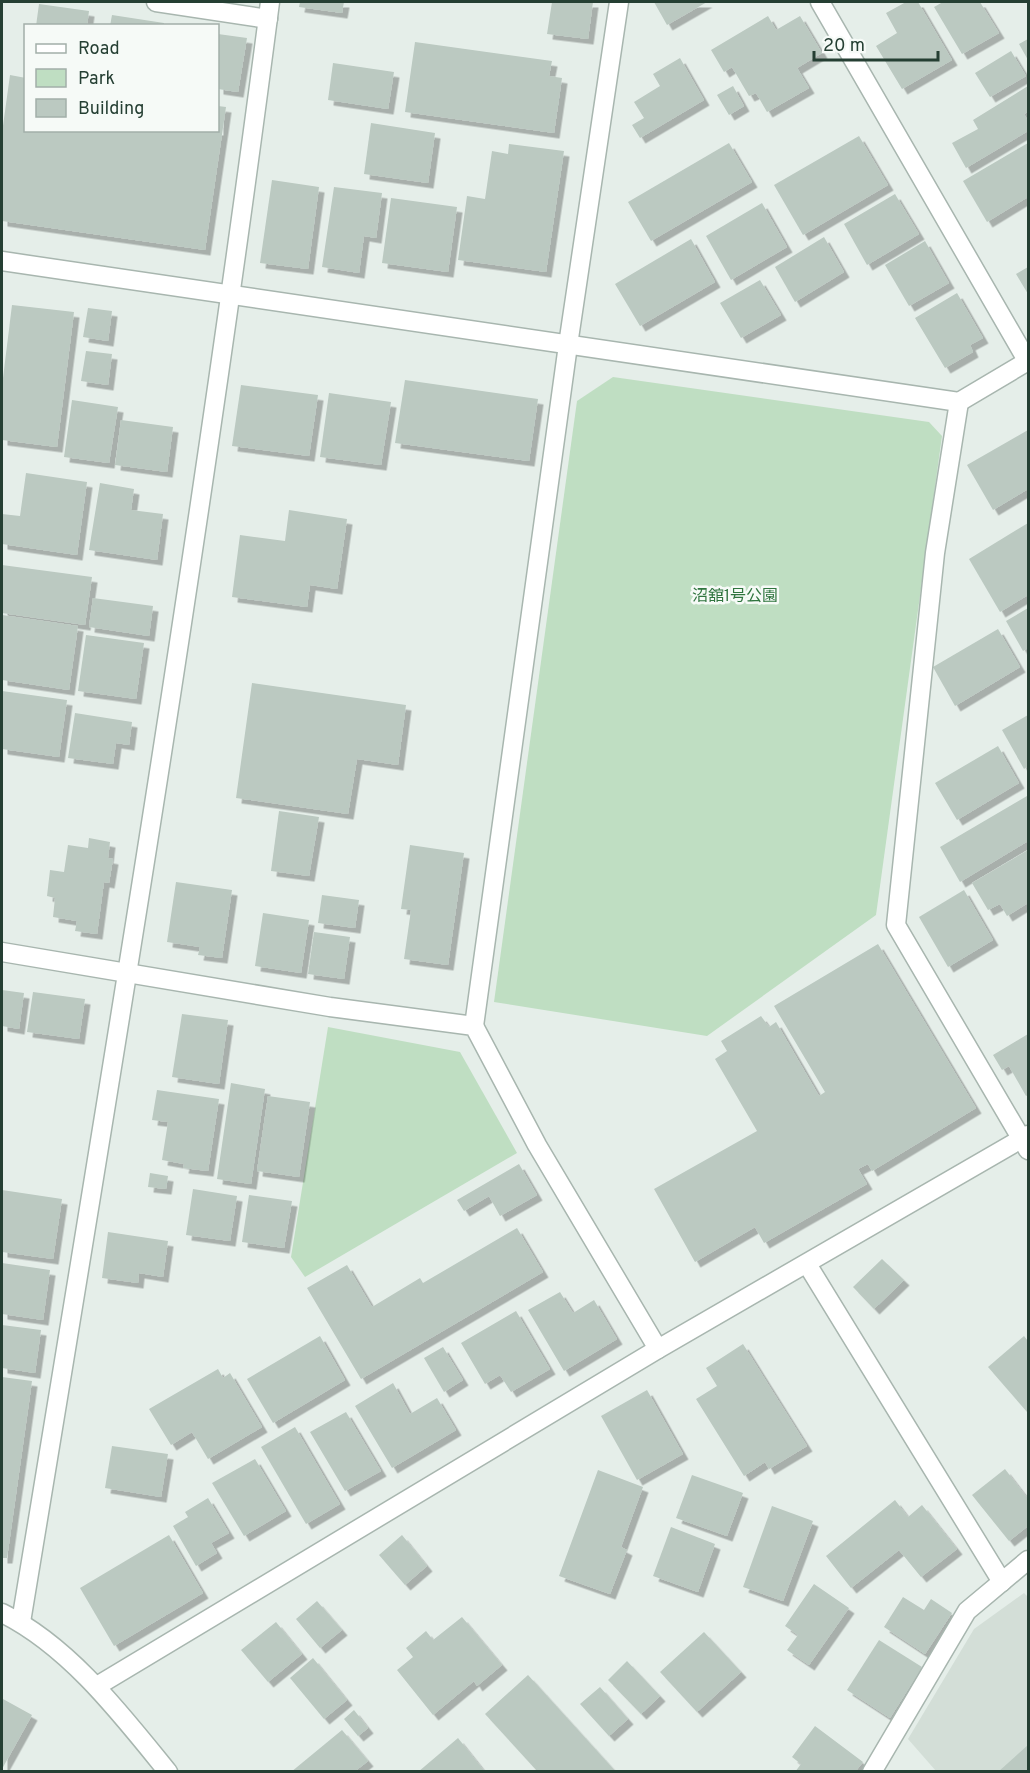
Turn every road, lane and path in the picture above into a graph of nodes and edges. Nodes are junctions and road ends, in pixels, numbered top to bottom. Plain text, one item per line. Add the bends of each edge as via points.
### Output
1 (156, 2) edge
2 (618, 2) edge
3 (820, 2) edge
4 (269, 10) edge
5 (2, 261) edge
6 (232, 293) junction
7 (568, 345) junction
8 (1028, 361) edge
9 (959, 402) junction
10 (2, 952) edge
11 (128, 975) junction
12 (474, 1026) junction
13 (1026, 1141) edge
14 (807, 1264) junction
15 (658, 1349) junction
16 (1029, 1560) edge
17 (1002, 1582) junction
18 (2, 1613) edge
19 (21, 1622) junction
20 (98, 1686) junction
21 (168, 1772) edge
22 (872, 1772) edge

1 - 4 street
2 - 7 street
3 - 8 street
4 - 6 street
5 - 6 street
6 - 7 street
6 - 11 street
7 - 9 street
7 - 12 street
8 - 9 street
9 - 13 street via 935,553 896,925
10 - 11 street
11 - 12 street
11 - 19 street
12 - 15 street via 537,1145
13 - 14 street
14 - 15 street
14 - 17 street
15 - 20 street
16 - 17 street
17 - 22 street via 967,1611
18 - 19 street
19 - 20 street
20 - 21 street

